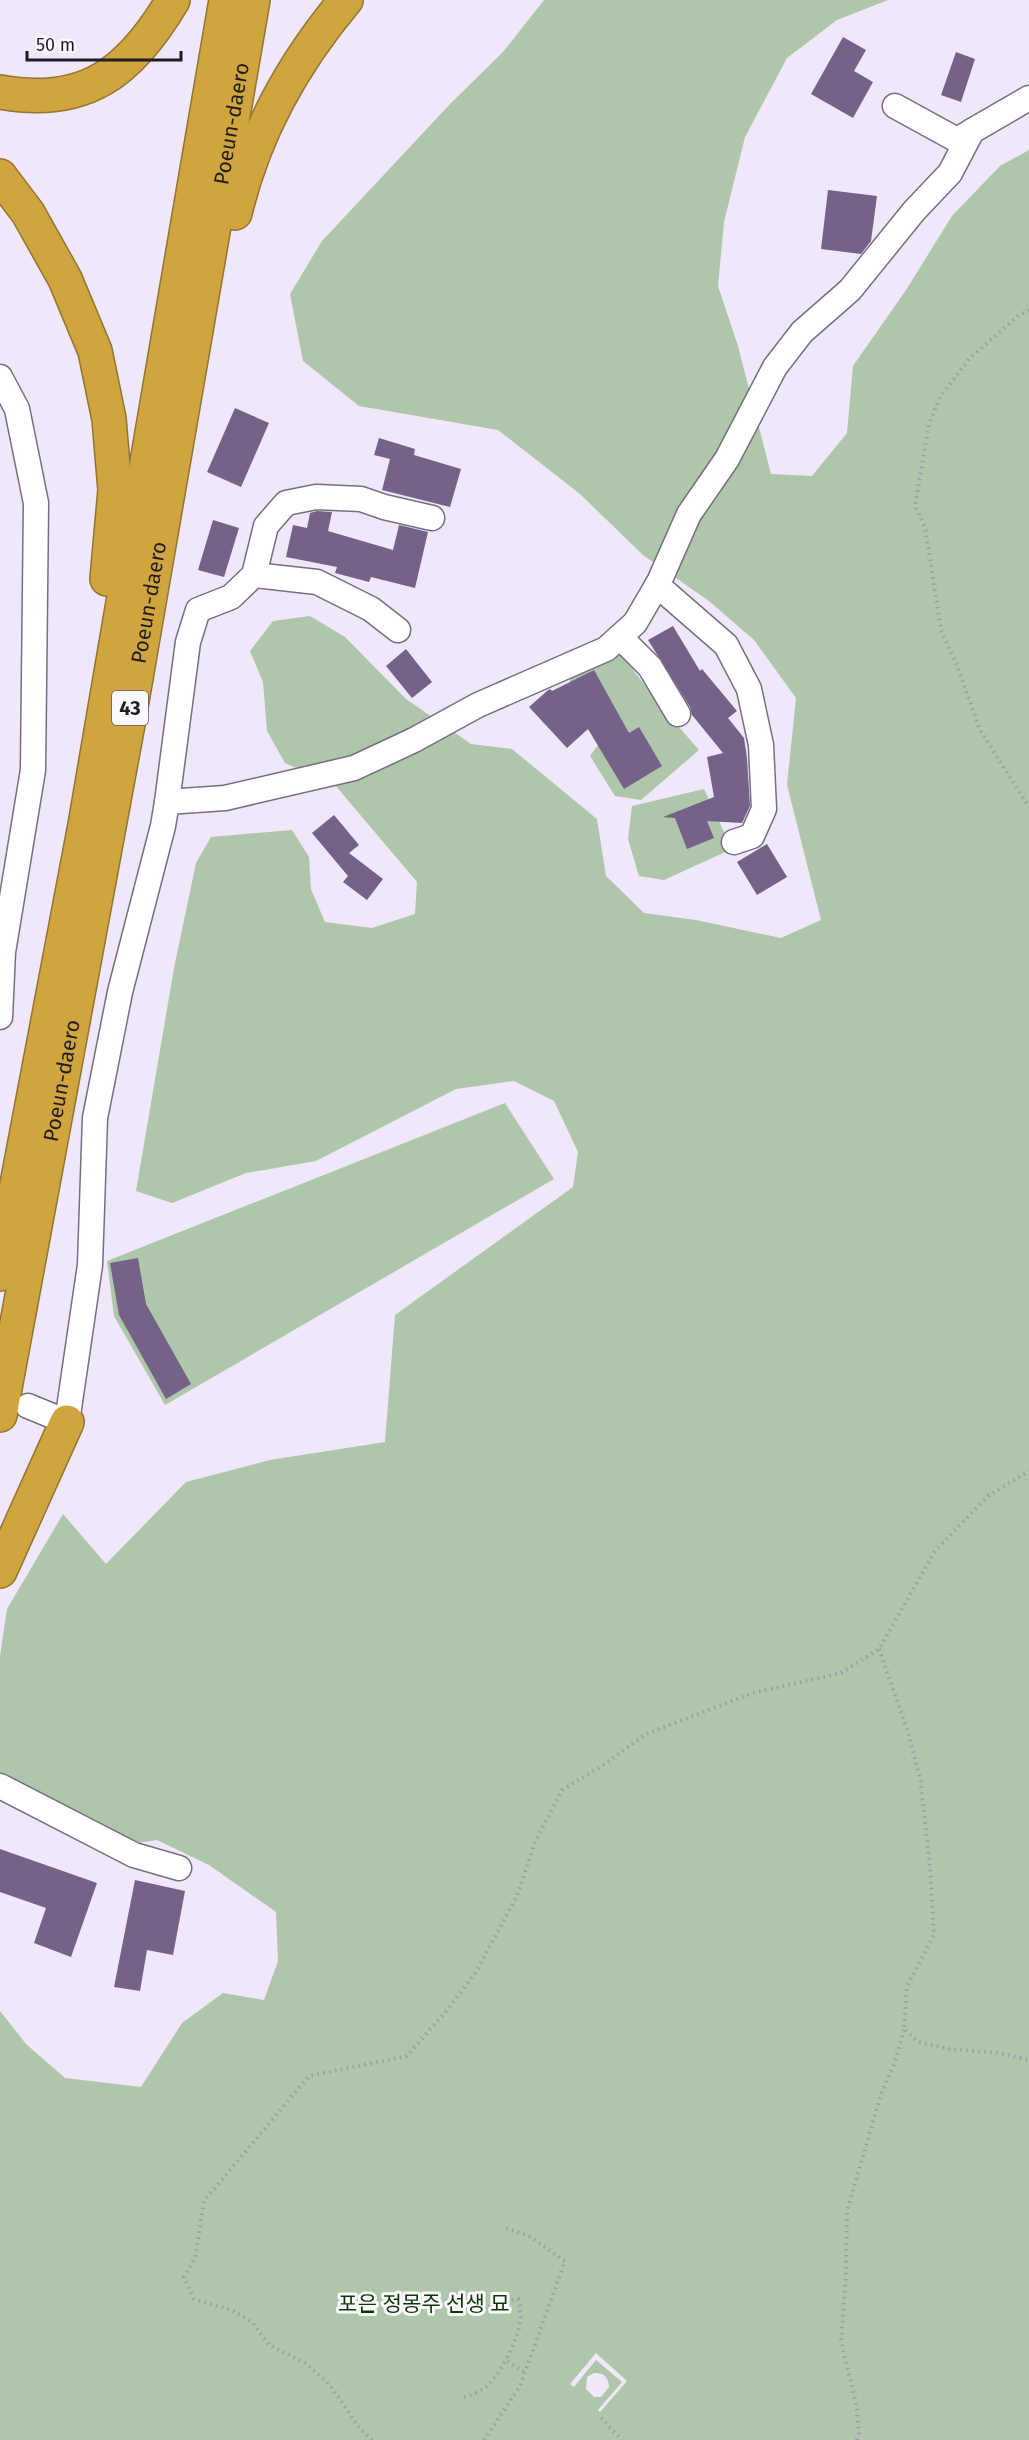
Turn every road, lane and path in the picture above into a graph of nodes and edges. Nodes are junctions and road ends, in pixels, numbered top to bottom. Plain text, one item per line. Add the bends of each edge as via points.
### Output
1 (172, 0) edge
2 (226, 0) edge
3 (253, 0) edge
4 (346, 0) edge
5 (0, 93) edge
6 (1029, 98) edge
7 (896, 106) dead end
8 (972, 131) junction
9 (0, 176) edge
10 (1029, 310) edge
11 (0, 377) edge
12 (164, 507) junction
13 (432, 518) dead end
14 (254, 575) junction
15 (657, 585) junction
16 (398, 630) dead end
17 (620, 637) junction
18 (678, 714) dead end
19 (167, 802) junction
20 (1029, 807) edge
21 (85, 825) junction
22 (734, 842) dead end
23 (1, 956) edge
24 (0, 1017) edge
25 (0, 1274) edge
26 (14, 1410) edge
27 (67, 1422) junction
28 (1029, 1471) edge
29 (0, 1571) edge
30 (879, 1649) junction
31 (0, 1786) edge
32 (179, 1868) dead end
33 (904, 2029) junction
34 (1029, 2060) edge
35 (503, 2227) dead end
36 (489, 2307) dead end
37 (506, 2360) junction
38 (525, 2373) junction
39 (464, 2397) dead end
40 (601, 2418) dead end
41 (372, 2440) edge
42 (484, 2440) edge
43 (622, 2440) edge
44 (857, 2440) edge

1 - 5 highway via 131,57 101,81 65,95 28,98
2 - 21 highway, Poeun-daero / 43
3 - 12 highway, Poeun-daero / 43
4 - 12 highway via 317,34 258,138 242,183
6 - 8 street
7 - 8 street via 957,140
8 - 15 street via 950,173 849,290 802,332 775,367 727,459 689,514
9 - 21 highway via 28,213 65,279 95,351 110,419 115,490
10 - 20 path via 970,357 940,398 929,424 915,506 925,527 941,630 980,730
11 - 23 street via 17,409 36,503 33,770
12 - 26 highway, Poeun-daero / 43
13 - 14 street via 360,499 316,497 285,503 266,526
14 - 16 street via 317,582 370,609
14 - 19 street via 231,597 198,610 188,642
15 - 17 street via 635,623
15 - 22 street via 726,645 749,689 761,745 764,809 752,836
17 - 18 street via 650,667
17 - 19 street via 606,649 478,705 354,768 225,798
19 - 27 street via 120,992 95,1118 90,1265
21 - 25 highway, Poeun-daero / 43
23 - 24 street
26 - 27 street
27 - 29 highway
28 - 30 path via 988,1496 935,1551
30 - 33 path via 920,1778 930,1866 934,1935 907,1986
30 - 41 path via 841,1674 753,1693 646,1734 562,1790 535,1842 517,1896 476,1972 447,2010 406,2056 309,2076 204,2200 195,2258 184,2277 194,2299 231,2310 252,2322 269,2345 305,2363 330,2385
31 - 32 street via 134,1855
33 - 34 path via 919,2042
33 - 44 path via 847,2211 841,2341 856,2403
35 - 38 path via 529,2236 565,2261
36 - 37 path via 518,2299 522,2311 519,2331
37 - 38 path
37 - 39 path via 480,2393
38 - 42 path
40 - 43 path

